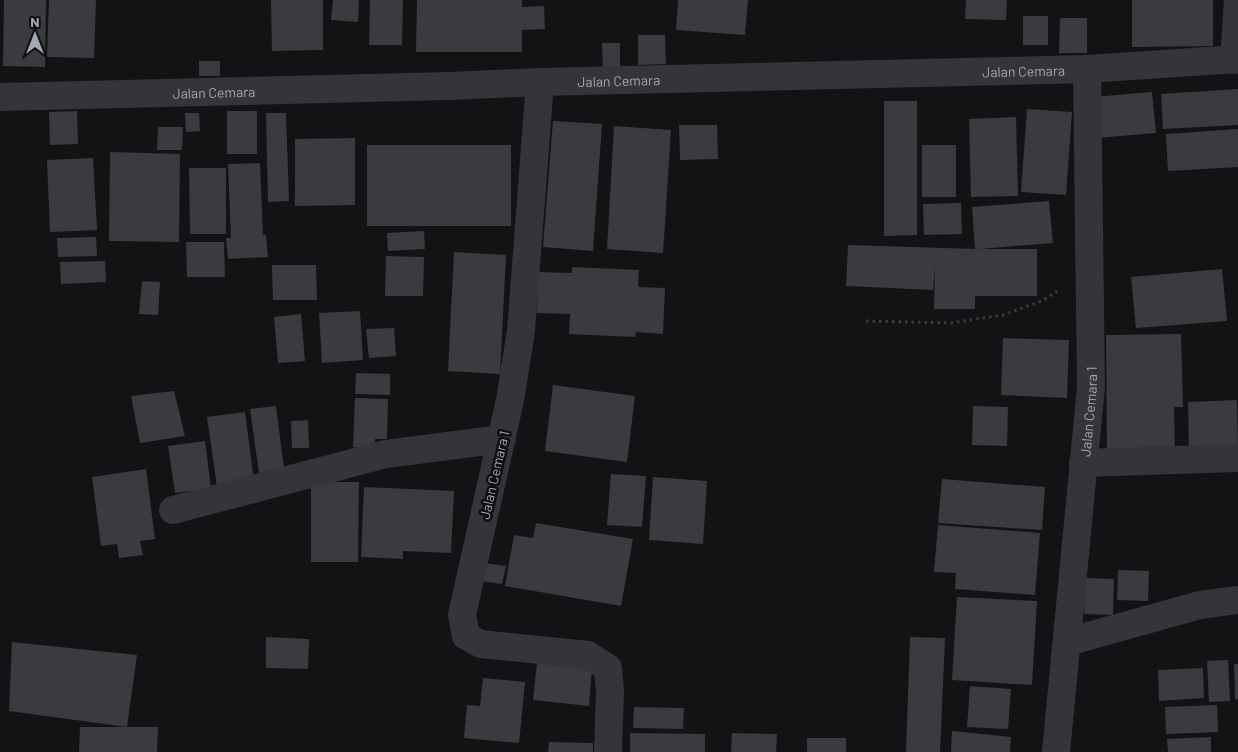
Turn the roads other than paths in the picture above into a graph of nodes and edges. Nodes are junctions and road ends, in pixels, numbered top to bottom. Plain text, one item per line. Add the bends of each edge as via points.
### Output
1 (1238, 0) edge
2 (1236, 60) edge
3 (1087, 70) junction
4 (540, 82) junction
5 (0, 97) edge
6 (502, 438) junction
7 (1238, 458) edge
8 (1083, 462) junction
9 (172, 510) dead end
10 (1238, 600) edge
11 (1067, 642) junction
12 (608, 752) edge
13 (1056, 752) edge

1 - 2 street
2 - 3 street, Jalan Cemara
3 - 4 street, Jalan Cemara
3 - 8 street, Jalan Cemara 1 via 1091,387
4 - 5 street, Jalan Cemara
4 - 6 street, Jalan Cemara 1 via 521,331
6 - 9 street via 386,454
6 - 12 street, Jalan Cemara 1 via 462,616 466,636 481,644 588,655 608,668
7 - 8 street
8 - 11 street, Jalan Cemara 1
10 - 11 street via 1200,605
11 - 13 street, Jalan Cemara 1

